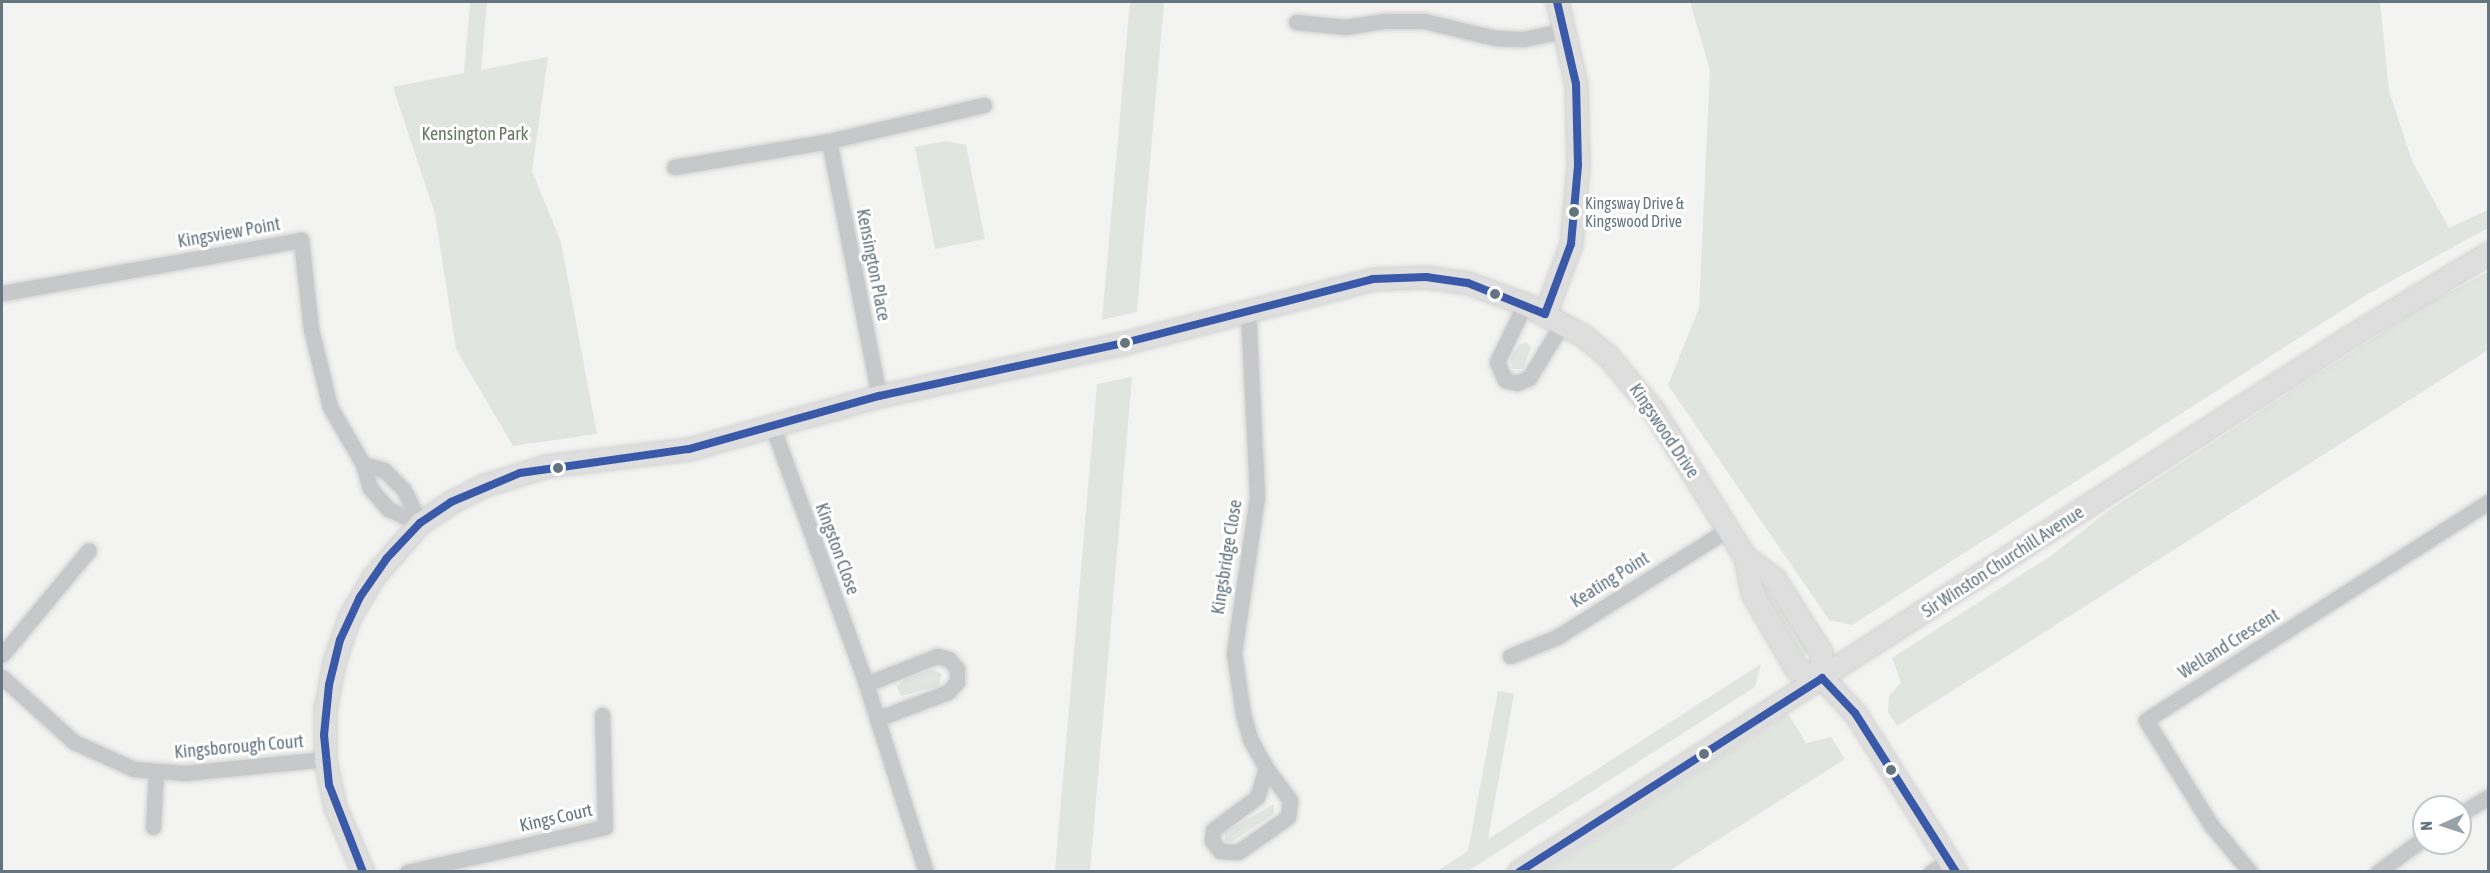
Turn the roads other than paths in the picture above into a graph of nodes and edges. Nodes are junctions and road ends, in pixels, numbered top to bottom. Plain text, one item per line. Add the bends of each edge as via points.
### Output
1 (1557, 2) edge
2 (1296, 22) dead end
3 (1564, 31) junction
4 (984, 105) dead end
5 (829, 141) junction
6 (674, 167) dead end
7 (2488, 253) edge
8 (3, 293) edge
9 (1526, 304) junction
10 (1248, 310) junction
11 (1553, 319) junction
12 (879, 396) junction
13 (773, 428) junction
14 (363, 464) junction
15 (2488, 502) edge
16 (420, 524) junction
17 (1727, 530) junction
18 (89, 550) dead end
19 (1745, 557) junction
20 (2, 655) edge
21 (1510, 656) dead end
22 (2, 677) edge
23 (1822, 678) junction
24 (866, 684) junction
25 (602, 715) dead end
26 (877, 719) junction
27 (325, 759) junction
28 (1266, 768) junction
29 (156, 772) junction
30 (2488, 797) edge
31 (2472, 807) edge
32 (153, 826) dead end
33 (2412, 847) edge
34 (1945, 868) edge
35 (363, 872) edge
36 (407, 872) edge
37 (926, 872) edge
38 (1518, 872) edge
39 (2250, 872) edge
40 (2378, 872) edge

1 - 3 street
2 - 3 street via 1346,27 1383,21 1424,21 1495,38 1523,39
3 - 11 street via 1576,84 1579,126 1575,213
4 - 5 street
5 - 6 street
5 - 12 street, Kensington Place
7 - 23 street, Sir Winston Churchill Avenue via 2339,343
8 - 14 street, Kingsview Point via 301,240 311,329 330,407
9 - 10 street, Kingswood Drive via 1468,283 1399,277 1347,284
9 - 11 street, Kingswood Drive
9 - 11 street via 1497,362 1505,380 1517,383 1529,378
10 - 12 street, Kingswood Drive via 1119,344
10 - 28 street, Kingsbridge Close via 1257,497 1234,653 1242,714
11 - 17 street, Kingswood Drive via 1606,355 1637,388
12 - 13 street, Kingswood Drive
13 - 16 street, Kingswood Drive via 662,455 520,472 451,502
13 - 24 street, Kingston Close
14 - 16 street via 384,470 404,490
14 - 16 street, Kingsview Point via 370,488 388,509
15 - 39 street, Welland Crescent via 2146,720 2211,825
16 - 27 street, Kingswood Drive via 380,567 349,618 328,685
17 - 19 street, Kingswood Drive
17 - 21 street, Keating Point via 1557,637
18 - 20 street
19 - 23 street, Kingswood Drive via 1774,578 1817,645
19 - 23 street, Kingswood Drive via 1752,593 1796,669
22 - 29 street, Kingsborough Court via 74,742 111,761
23 - 34 street via 1856,713
23 - 38 street, Sir Winston Churchill Avenue
24 - 26 street, Kingston Close
24 - 26 street via 937,656 949,659 957,669 957,682 948,692
25 - 36 street, Kings Court via 605,827
26 - 37 street, Kingston Close
27 - 29 street, Kingsborough Court via 185,773
27 - 35 street, Kingswood Drive via 335,807
28 - 28 street, Kingsbridge Close via 1290,800 1288,817 1238,852 1220,851 1212,841 1213,830 1257,797
29 - 32 street, Kingsborough Court
30 - 31 street
33 - 40 street

